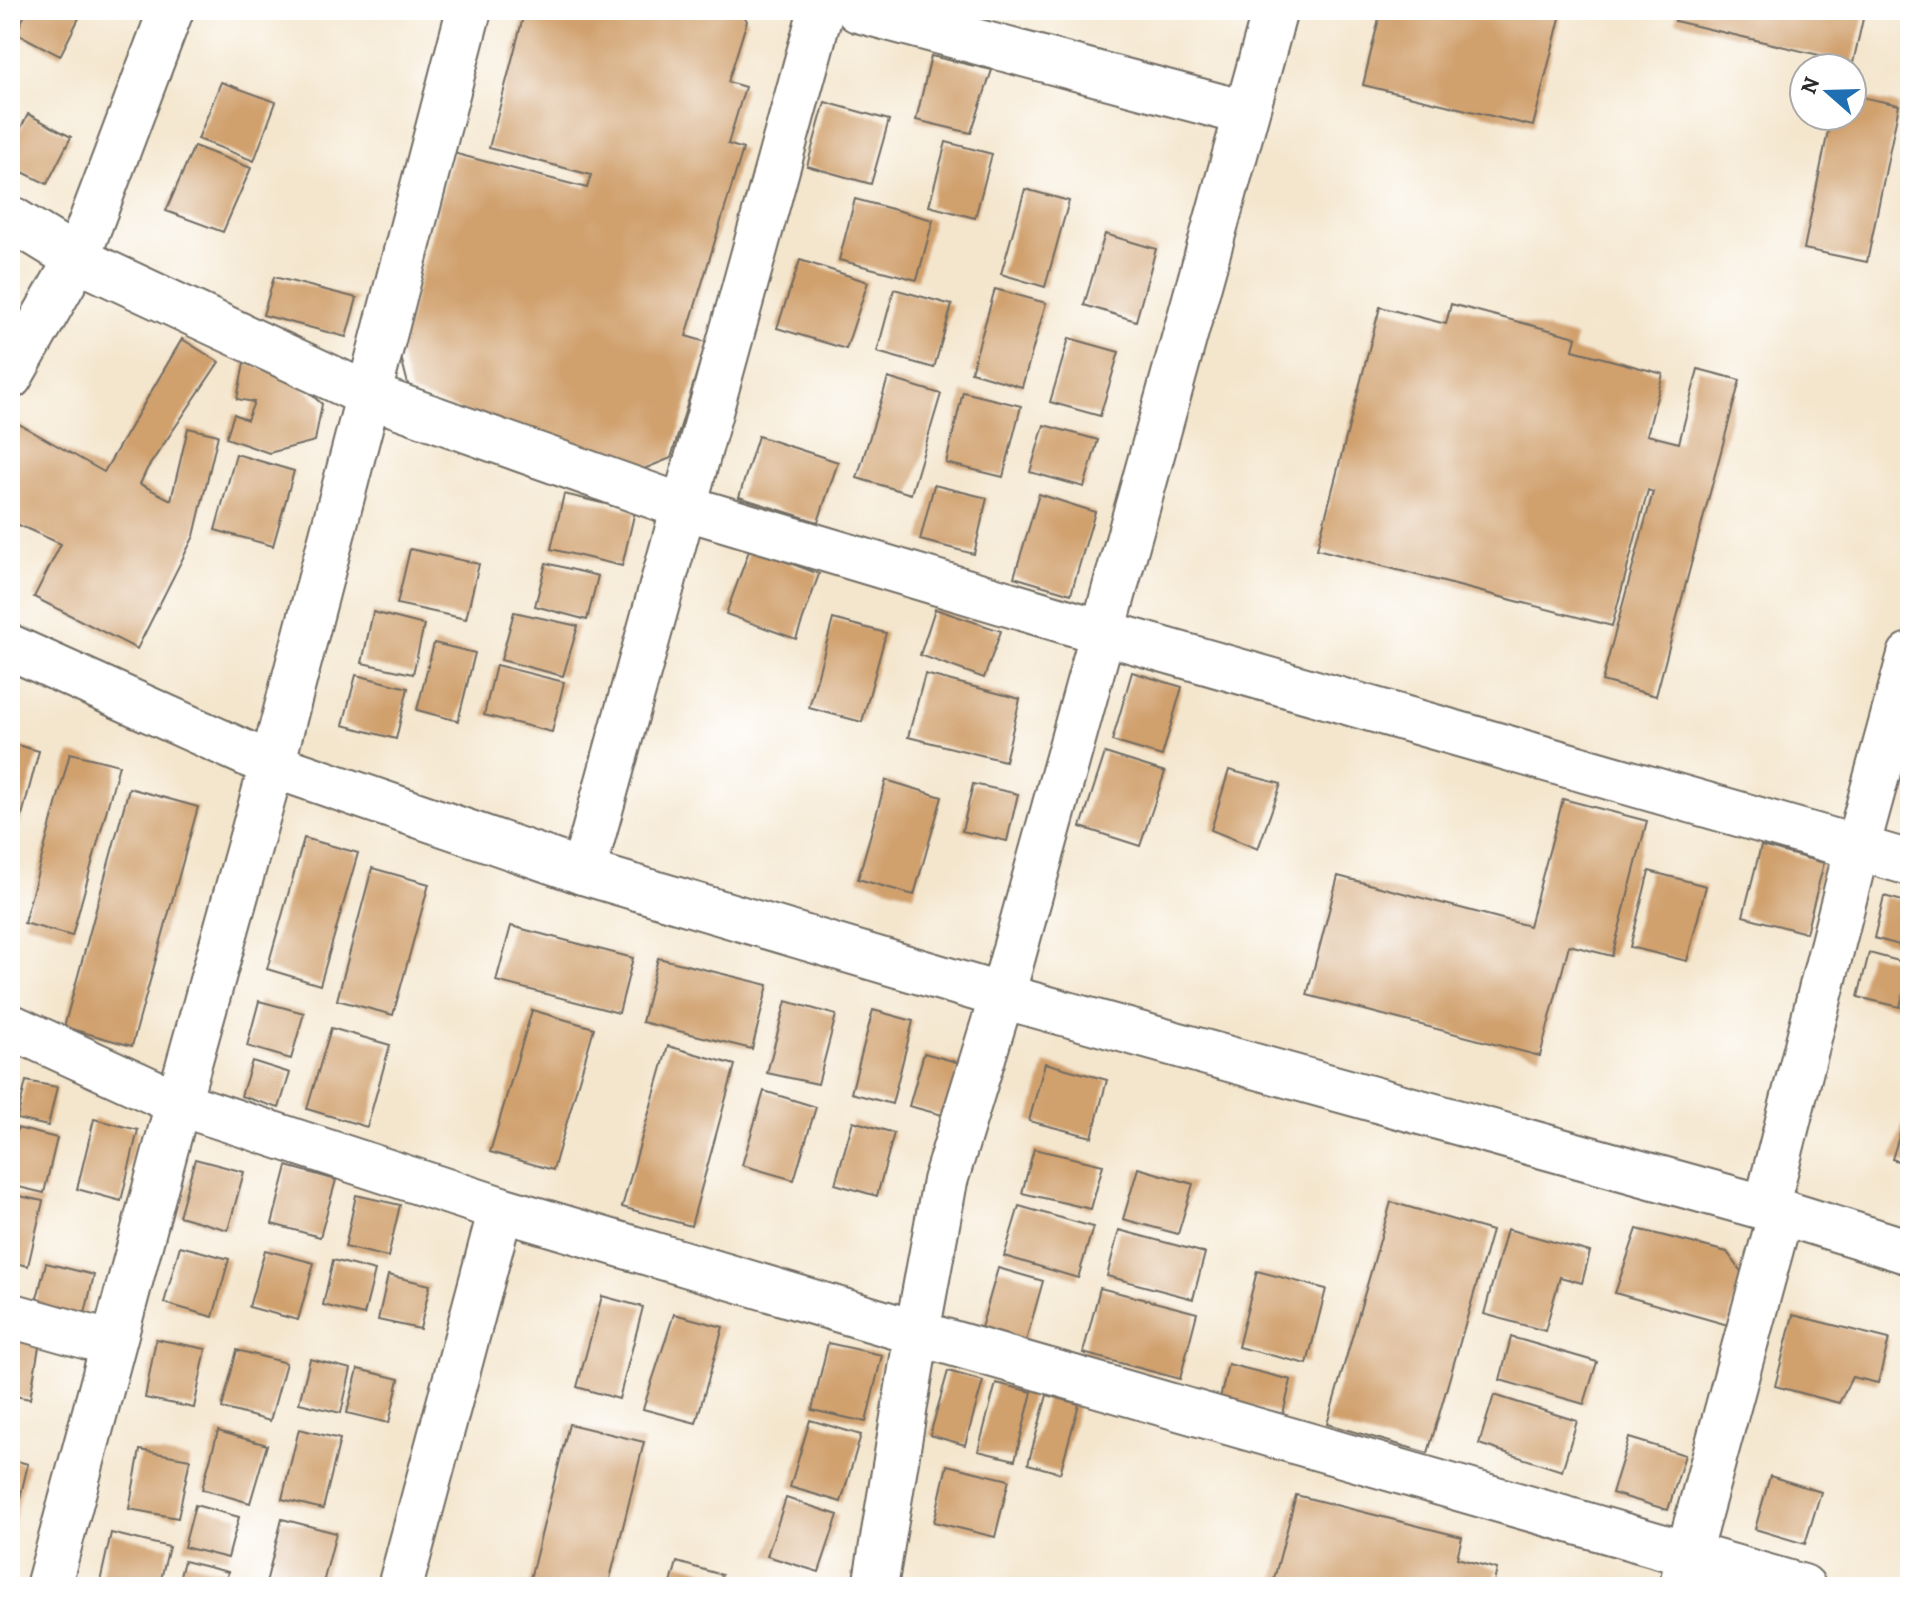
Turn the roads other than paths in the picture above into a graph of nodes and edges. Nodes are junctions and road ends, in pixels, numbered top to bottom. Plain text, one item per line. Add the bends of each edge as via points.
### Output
1 (171, 10) edge
2 (469, 10) edge
3 (821, 10) edge
4 (858, 10) edge
5 (1275, 10) edge
6 (1245, 113) junction
7 (10, 218) edge
8 (77, 259) junction
9 (10, 377) edge
10 (368, 395) junction
11 (684, 507) junction
12 (1102, 632) junction
13 (10, 647) edge
14 (1910, 655) edge
15 (272, 765) junction
16 (1857, 848) junction
17 (1910, 863) edge
18 (583, 872) junction
19 (1002, 996) junction
20 (10, 1026) edge
21 (178, 1103) junction
22 (501, 1209) junction
23 (1774, 1210) junction
24 (1910, 1252) edge
25 (10, 1315) edge
26 (917, 1333) junction
27 (113, 1344) junction
28 (1685, 1570) edge
29 (48, 1587) edge
30 (400, 1587) edge
31 (875, 1587) edge
32 (1803, 1587) edge

1 - 8 street
2 - 10 street
3 - 11 street
4 - 6 street
5 - 6 street
6 - 12 street
7 - 8 street
8 - 9 street
8 - 10 street
10 - 11 street
10 - 15 street
11 - 12 street
11 - 18 street
12 - 16 street
12 - 19 street
13 - 15 street
14 - 16 street
15 - 18 street
15 - 21 street
16 - 17 street
16 - 23 street
18 - 19 street
19 - 23 street
19 - 26 street via 945,1181
20 - 21 street
21 - 22 street
21 - 27 street
22 - 26 street
22 - 30 street
23 - 24 street
23 - 28 street
25 - 27 street
26 - 28 street
26 - 31 street
27 - 29 street
28 - 32 street

